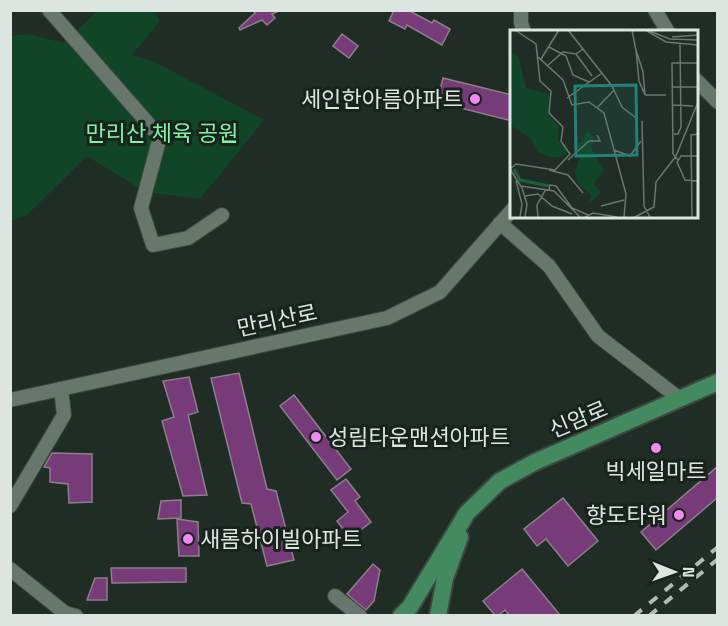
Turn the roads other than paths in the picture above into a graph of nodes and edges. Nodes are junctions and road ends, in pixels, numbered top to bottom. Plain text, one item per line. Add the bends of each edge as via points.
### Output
1 (49, 10) edge
2 (521, 10) edge
3 (655, 10) edge
4 (523, 30) edge
5 (667, 30) edge
6 (698, 82) edge
7 (717, 102) edge
8 (510, 212) edge
9 (222, 215) dead end
10 (500, 223) junction
11 (717, 382) edge
12 (61, 389) junction
13 (680, 399) junction
14 (10, 400) edge
15 (10, 507) edge
16 (468, 513) junction
17 (10, 568) edge
18 (335, 596) dead end
19 (76, 615) edge
20 (360, 615) edge
21 (401, 615) edge
22 (438, 615) edge

1 - 9 street via 160,137 141,208 153,245 188,238
2 - 4 street
3 - 5 street
6 - 7 street
8 - 10 street, 만리산로
10 - 12 street, 만리산로 via 440,292 387,318
10 - 13 street via 549,266 598,336
11 - 13 main road, 신암로
12 - 14 street, 만리산로
12 - 15 street via 64,416
13 - 16 main road, 신암로 via 527,466 500,481
16 - 21 main road via 410,607
16 - 22 main road
17 - 19 street via 65,614
18 - 20 street

